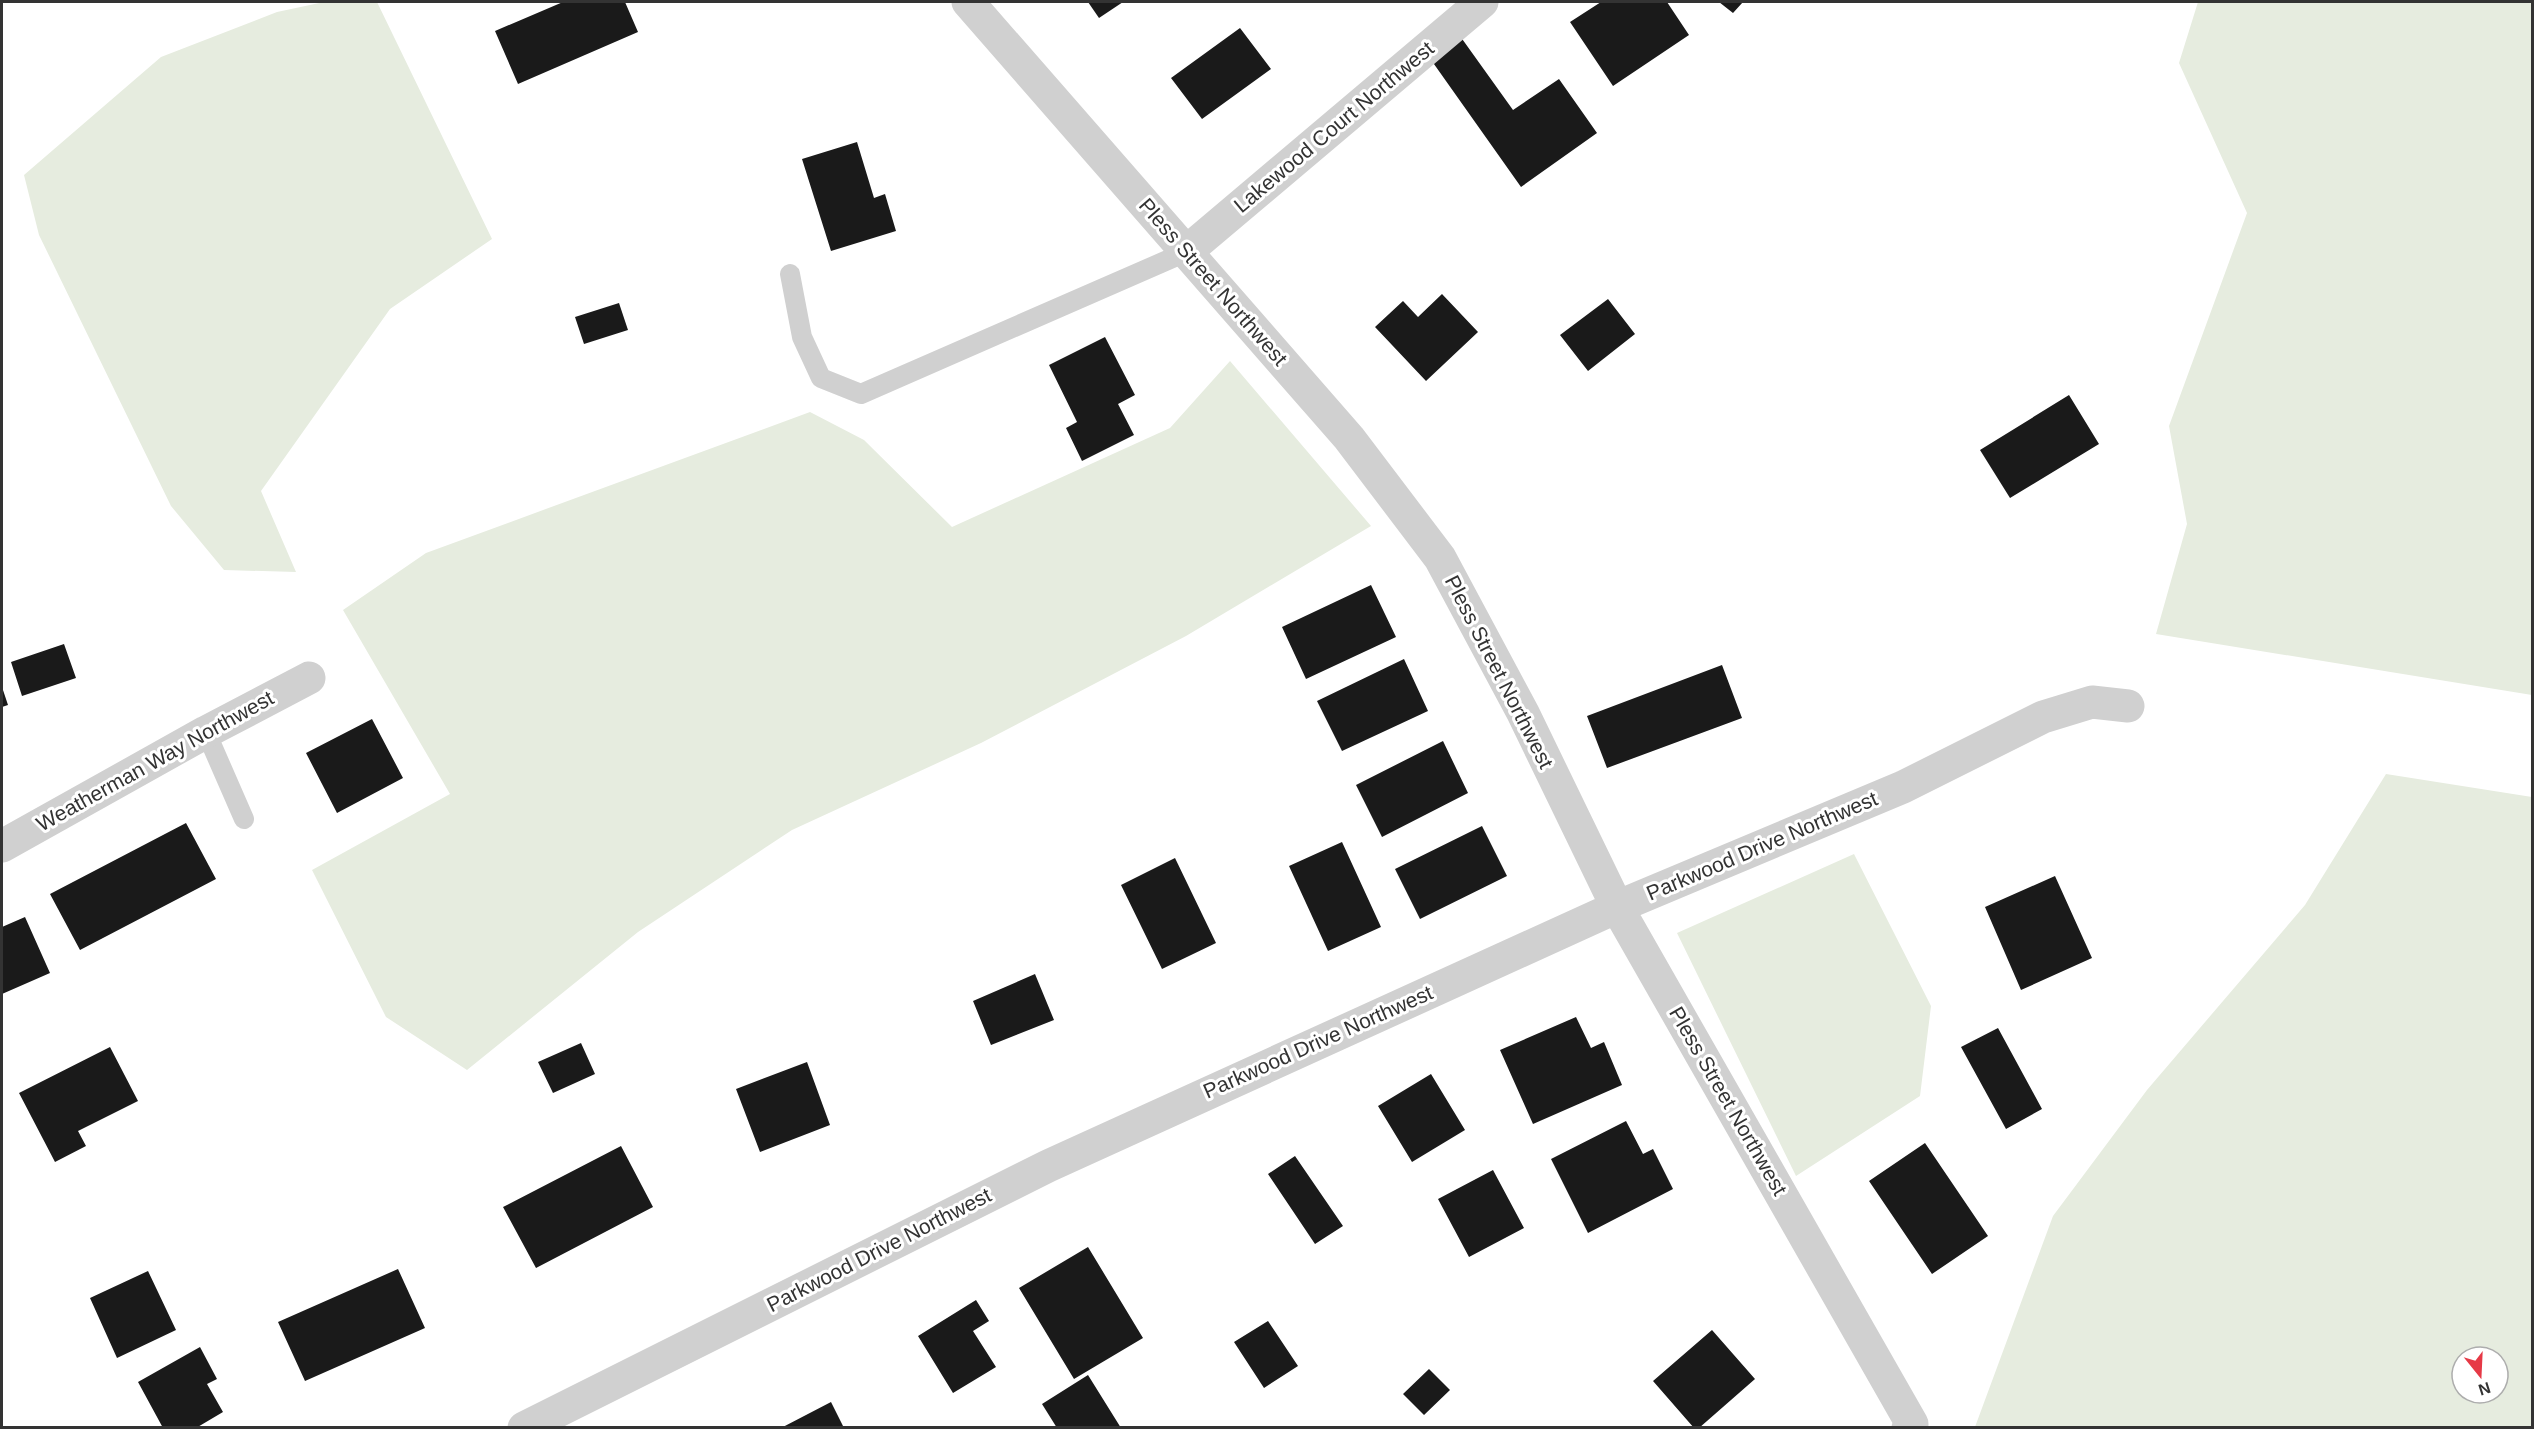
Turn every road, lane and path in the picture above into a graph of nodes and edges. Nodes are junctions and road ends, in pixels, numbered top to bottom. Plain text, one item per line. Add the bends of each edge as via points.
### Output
1 (968, 2) edge
2 (1482, 2) edge
3 (1186, 252) junction
4 (790, 273) dead end
5 (309, 678) dead end
6 (2128, 706) dead end
7 (206, 732) junction
8 (244, 819) dead end
9 (2, 846) edge
10 (1617, 907) junction
11 (1910, 1426) edge
12 (525, 1428) edge

1 - 3 street, Pless Street Northwest
2 - 3 street, Lakewood Court Northwest
3 - 4 lane via 861,394 821,378 802,337
3 - 10 street, Pless Street Northwest via 1348,438 1440,558 1523,713
5 - 7 street, Weatherman Way Northwest
6 - 10 street, Parkwood Drive Northwest via 2092,702 2043,717 1903,787
7 - 8 lane
7 - 9 street, Weatherman Way Northwest
10 - 11 street, Pless Street Northwest
10 - 12 street, Parkwood Drive Northwest via 1048,1166

